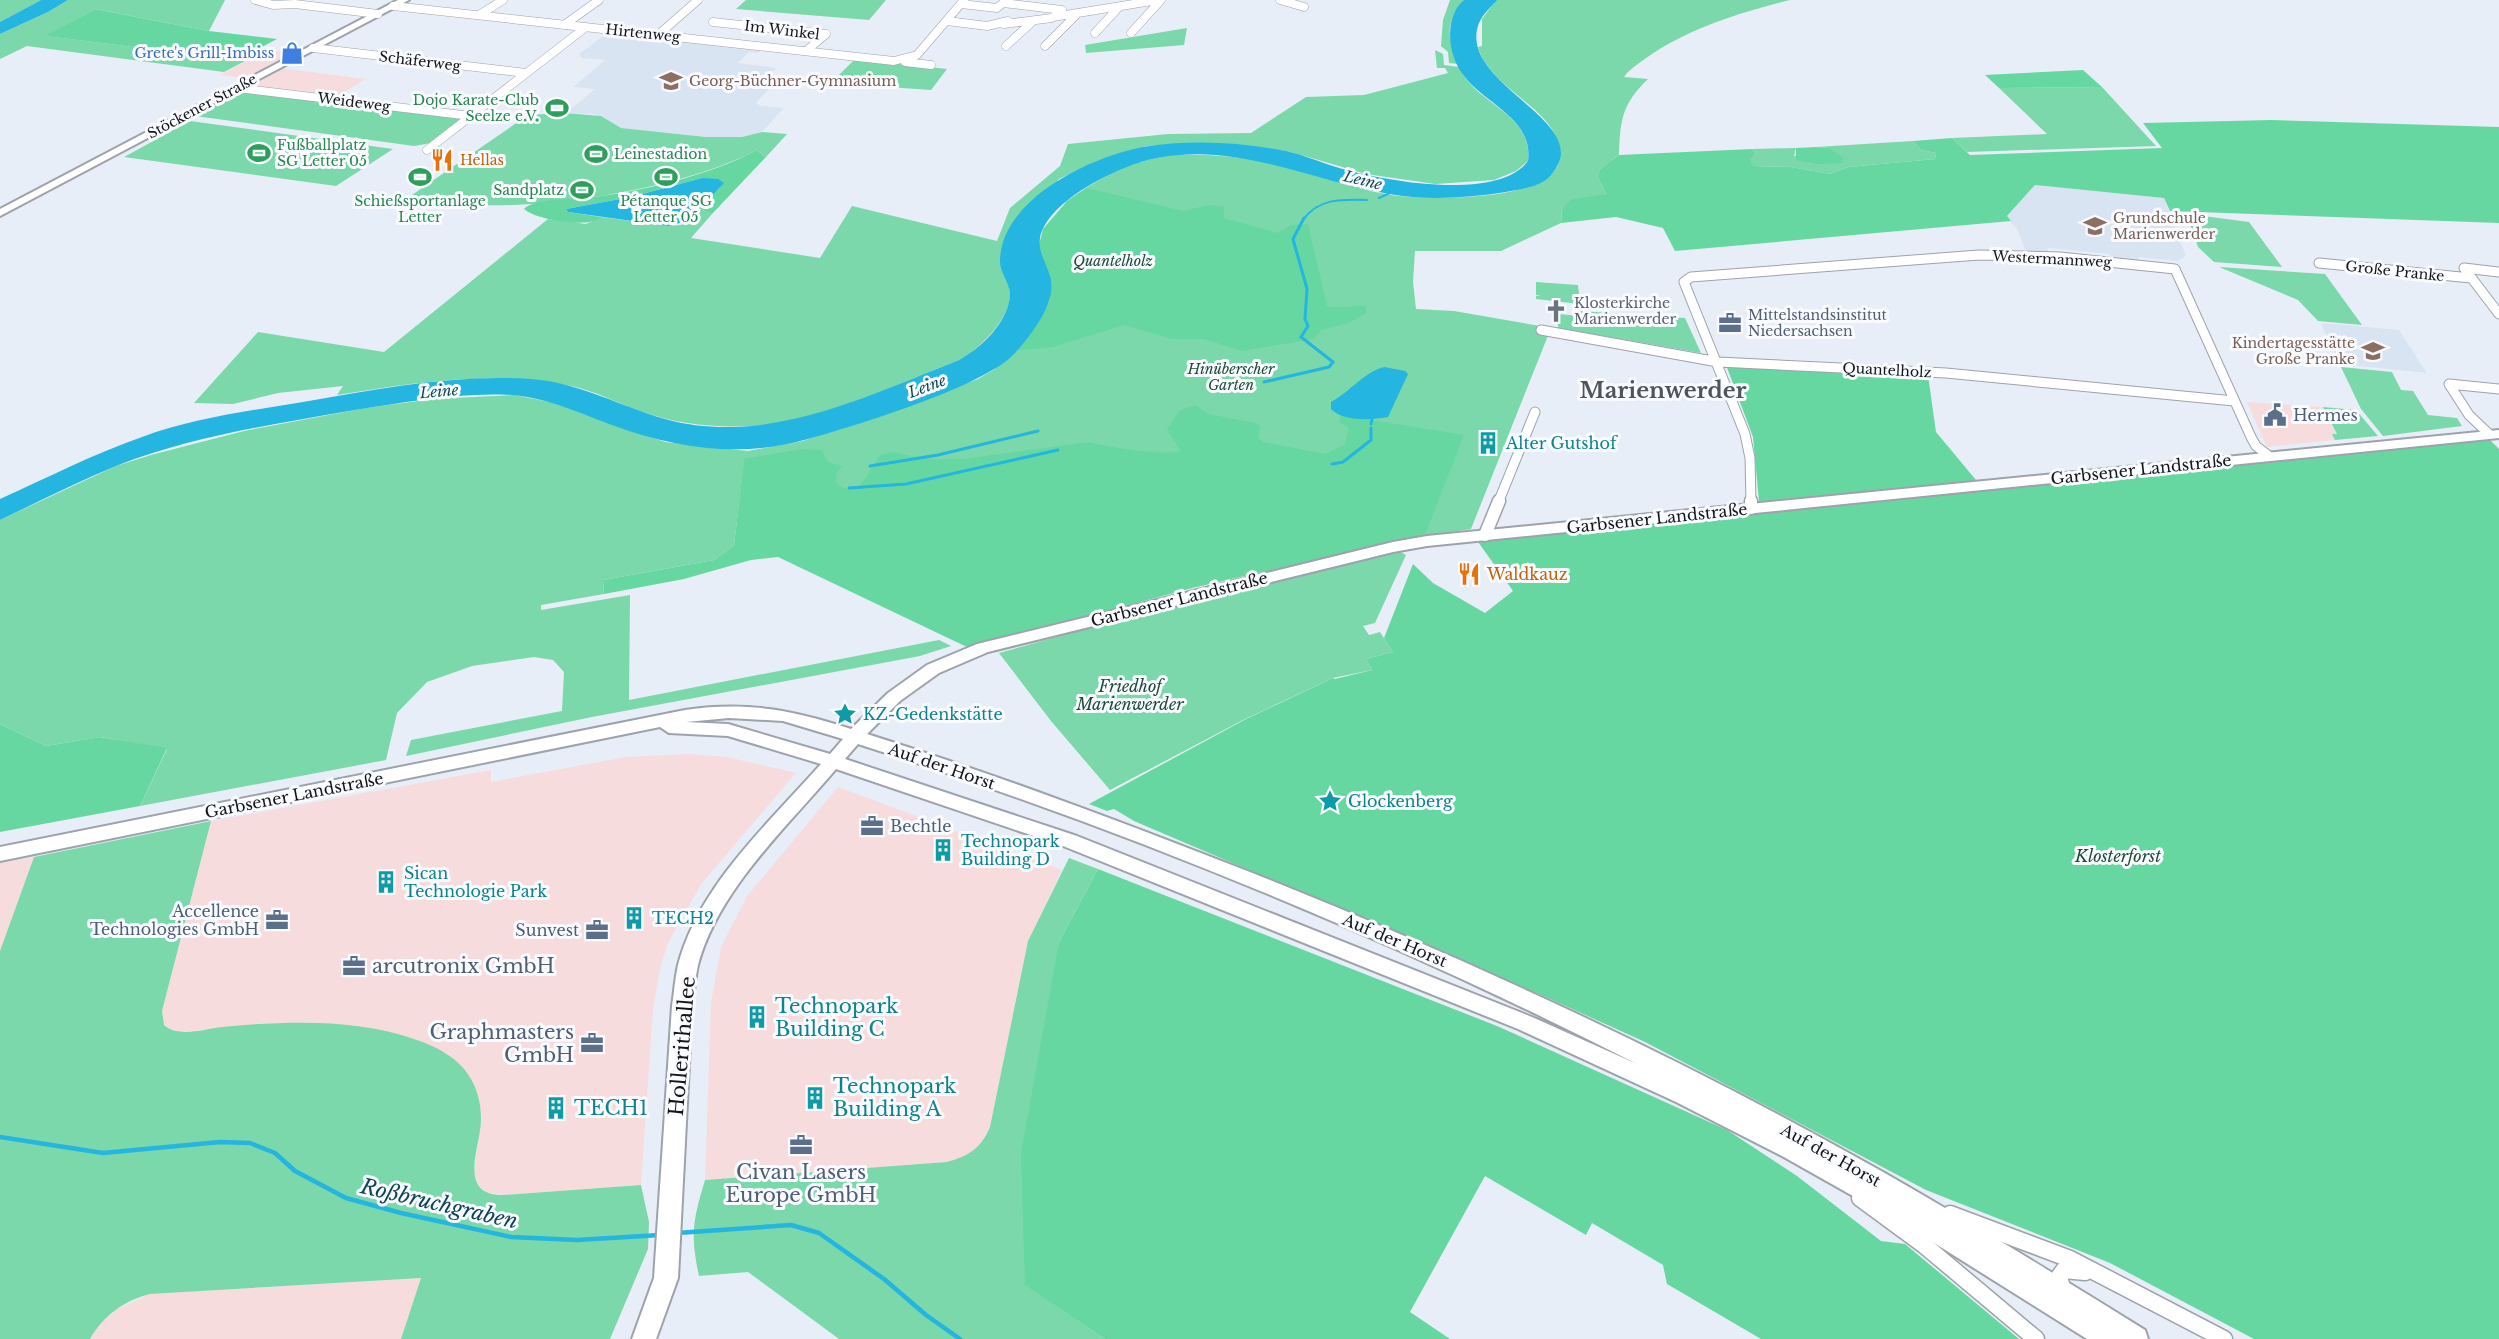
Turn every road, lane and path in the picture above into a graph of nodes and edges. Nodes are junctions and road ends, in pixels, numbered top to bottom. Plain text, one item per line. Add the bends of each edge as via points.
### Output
1 (255, 0) edge
2 (304, 0) edge
3 (405, 0) edge
4 (503, 0) edge
5 (599, 0) edge
6 (698, 0) edge
7 (1160, 0) edge
8 (1280, 0) edge
9 (962, 2) edge
10 (295, 4) junction
11 (393, 6) junction
12 (1124, 6) junction
13 (1304, 7) dead end
14 (1153, 9) junction
15 (378, 14) junction
16 (1077, 14) junction
17 (479, 15) junction
18 (1052, 18) junction
19 (947, 21) junction
20 (1033, 21) junction
21 (713, 22) dead end
22 (564, 25) junction
23 (586, 27) junction
24 (1095, 33) dead end
25 (1131, 33) dead end
26 (658, 35) junction
27 (1006, 46) dead end
28 (1045, 46) dead end
29 (313, 48) junction
30 (806, 51) junction
31 (894, 61) junction
32 (931, 65) dead end
33 (526, 73) junction
34 (238, 88) junction
35 (471, 116) junction
36 (427, 150) dead end
37 (0, 213) edge
38 (2319, 263) dead end
39 (2499, 272) edge
40 (2471, 278) junction
41 (2499, 314) edge
42 (1541, 330) dead end
43 (1718, 362) junction
44 (2499, 389) edge
45 (2234, 401) junction
46 (1535, 412) dead end
47 (2495, 435) edge
48 (2269, 456) junction
49 (1751, 508) junction
50 (1485, 535) junction
51 (855, 736) junction
52 (588, 737) junction
53 (833, 761) junction
54 (0, 854) edge
55 (1790, 1149) junction
56 (1911, 1200) junction
57 (2109, 1279) junction
58 (2063, 1291) junction
59 (644, 1339) edge
60 (2036, 1339) edge
61 (2109, 1339) edge
62 (2136, 1339) edge
63 (2224, 1339) edge

1 - 10 street via 273,5
2 - 10 street
3 - 11 street, Stöckener Straße
4 - 17 street
5 - 22 street
6 - 26 street
7 - 12 street
7 - 14 street
8 - 13 street
9 - 18 street via 997,8 1002,3 1062,10
9 - 19 street
10 - 15 street
11 - 15 street, Stöckener Straße
11 - 17 street, Hirtenweg
12 - 14 street
12 - 16 street
12 - 24 street
14 - 25 street
15 - 29 street, Stöckener Straße
16 - 18 street
16 - 28 street
17 - 22 street, Hirtenweg
18 - 20 street
19 - 20 street via 992,26
19 - 31 street, Hirtenweg via 917,55
20 - 27 street
21 - 30 street, Im Winkel via 826,34
22 - 23 street, Hirtenweg
23 - 26 street, Hirtenweg
23 - 33 street
26 - 30 street, Hirtenweg
29 - 33 street, Schäferweg
29 - 34 street, Stöckener Straße
30 - 31 street, Hirtenweg
31 - 32 street, Hirtenweg
33 - 35 street
34 - 35 street, Weideweg
34 - 37 street, Stöckener Straße
35 - 36 street
38 - 40 street, Große Pranke
39 - 40 street, Große Pranke via 2464,268
40 - 41 street
42 - 43 street, Quantelholz
43 - 45 street, Quantelholz via 1954,374
43 - 45 street, Westermannweg via 1684,282 1690,277 1979,255 2060,257 2175,269
43 - 49 street via 1745,434 1750,458
44 - 47 street via 2449,384 2469,415
45 - 48 street, Westermannweg via 2256,446
46 - 50 street
47 - 48 street, Garbsener Landstraße
48 - 49 street, Garbsener Landstraße
49 - 50 street, Garbsener Landstraße
50 - 51 street, Garbsener Landstraße via 1393,547 983,648 913,682
51 - 52 street, Garbsener Landstraße via 789,716 736,711 685,716
51 - 53 street, Garbsener Landstraße
51 - 56 street, Auf der Horst via 1216,866 1449,963 1690,1078
52 - 53 street, Garbsener Landstraße via 691,726 728,730
52 - 54 street, Garbsener Landstraße
53 - 55 street, Auf der Horst via 1070,841 1450,992 1602,1057
53 - 59 street, Hollerithallee via 730,881 713,907 688,965 682,1006 666,1278
55 - 60 street, Auf der Horst via 1924,1245
55 - 61 street, Auf der Horst via 1923,1223
56 - 57 street, Auf der Horst via 2070,1259
56 - 58 street, Auf der Horst
57 - 58 street, Auf der Horst via 2069,1268 2059,1277
57 - 63 street, Auf der Horst
58 - 62 street, Auf der Horst

